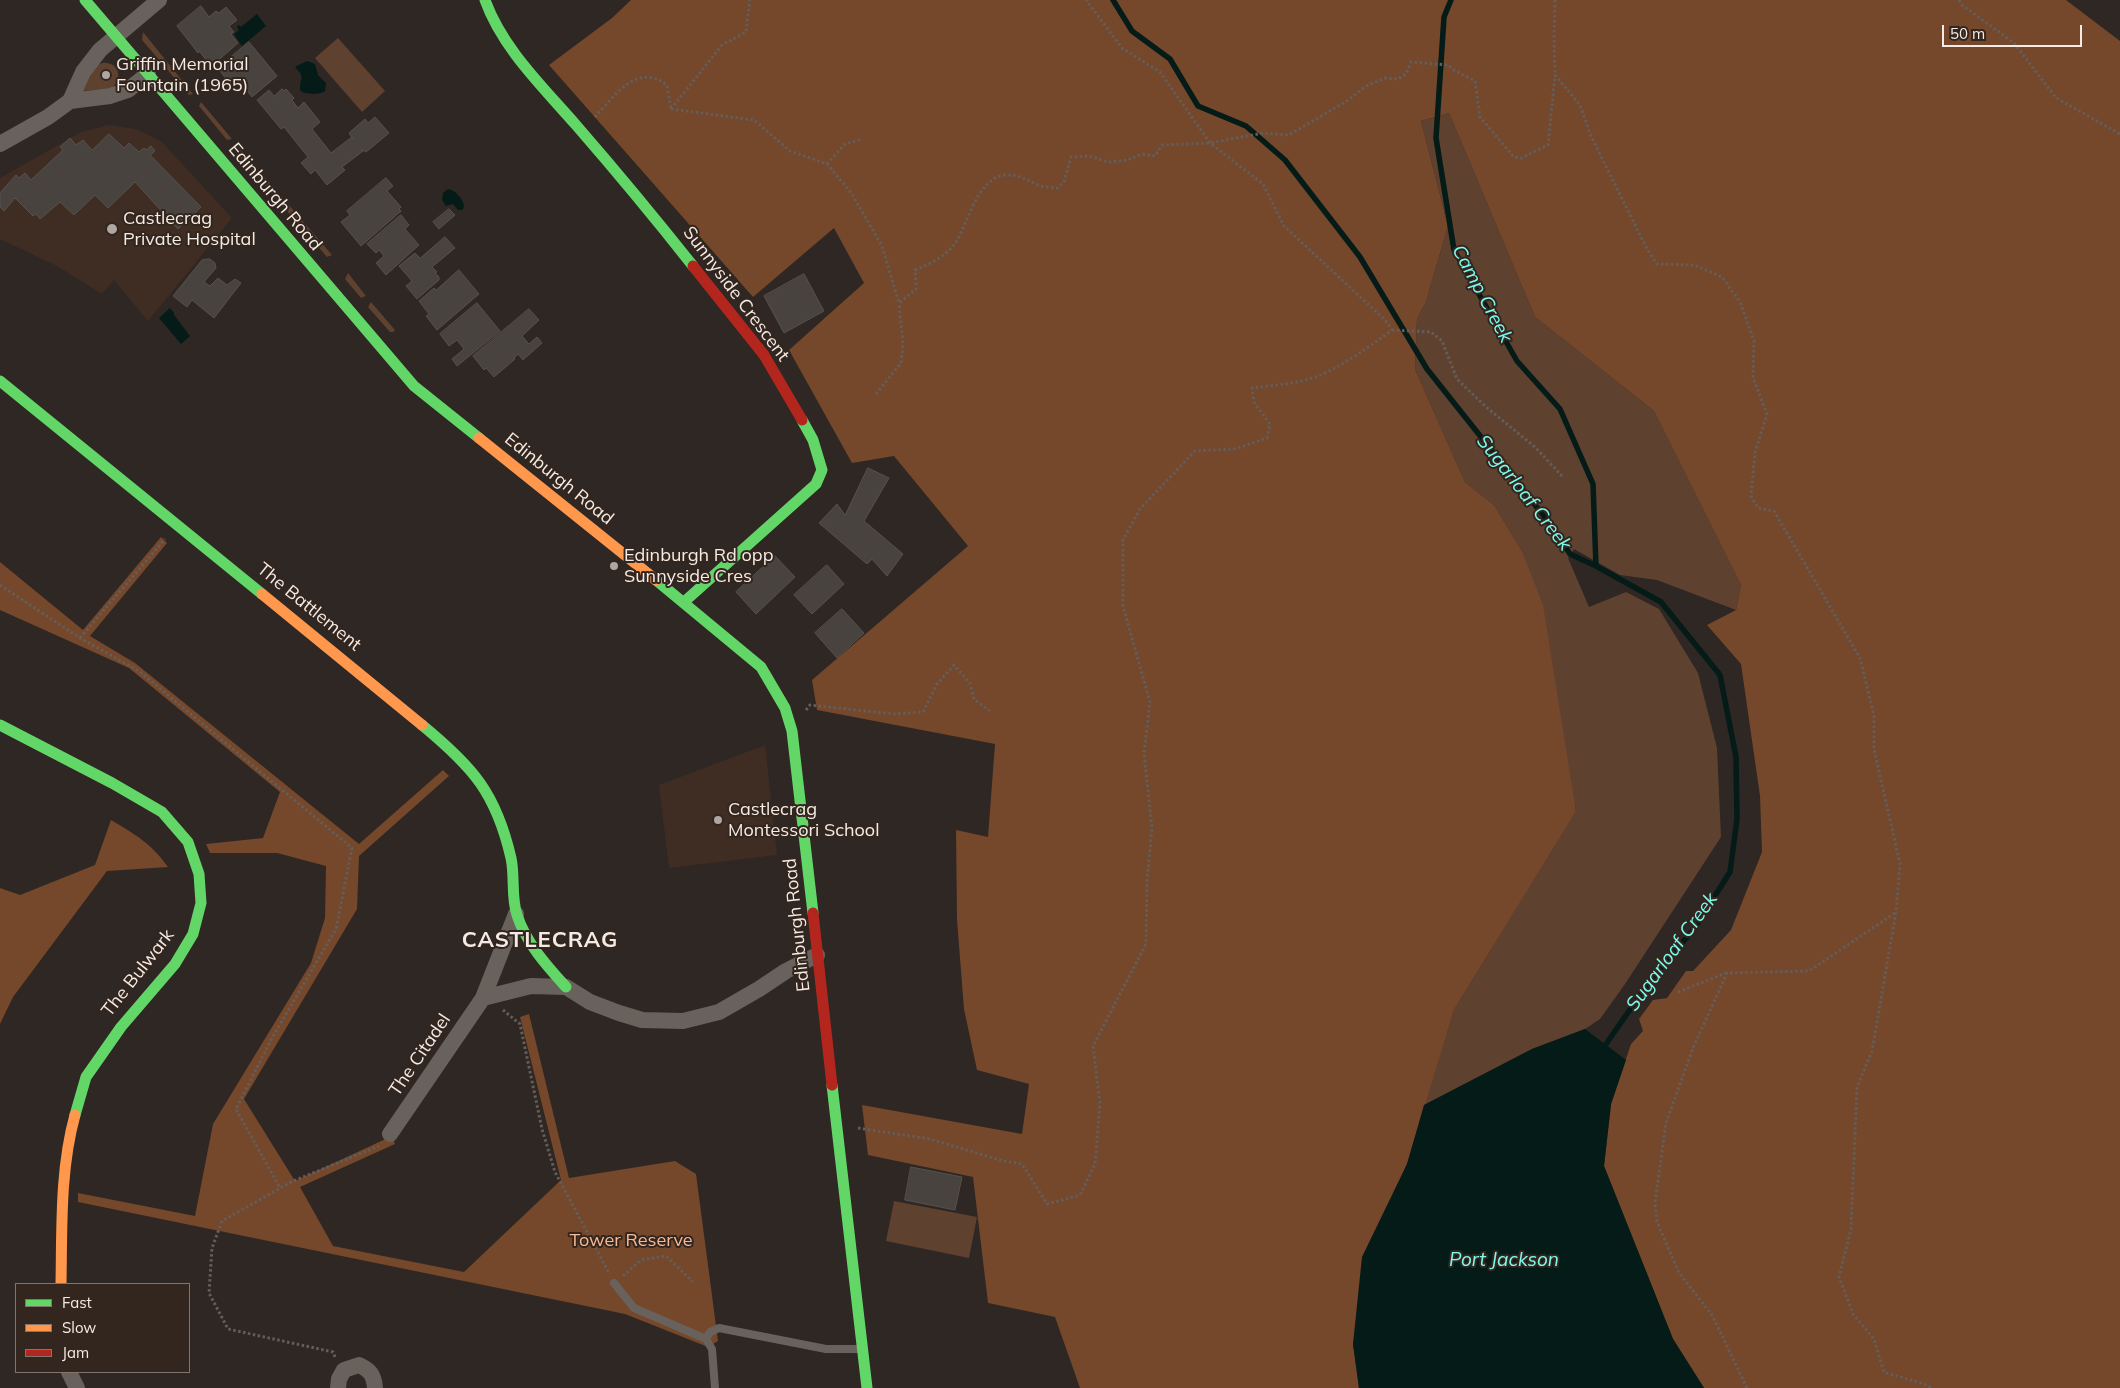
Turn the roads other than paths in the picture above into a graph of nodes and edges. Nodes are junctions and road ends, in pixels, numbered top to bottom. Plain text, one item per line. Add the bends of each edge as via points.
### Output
1 (85, 0) edge
2 (159, 0) edge
3 (485, 0) edge
4 (116, 36) junction
5 (148, 74) junction
6 (70, 101) junction
7 (0, 144) edge
8 (0, 381) edge
9 (684, 602) junction
10 (0, 725) edge
11 (516, 914) junction
12 (817, 955) junction
13 (491, 978) joint
14 (566, 987) junction
15 (486, 998) junction
16 (390, 1134) road end
17 (614, 1282) road end
18 (61, 1283) edge
19 (706, 1339) junction
20 (862, 1349) junction
21 (70, 1373) edge
22 (77, 1388) edge
23 (338, 1388) edge
24 (375, 1388) edge
25 (715, 1388) edge
26 (867, 1388) edge

1 - 4 street, Edinburgh Road
2 - 4 street
3 - 9 street, Sunnyside Crescent via 492,20 520,60 644,204 764,355 813,440 822,470 816,484
4 - 5 street, Edinburgh Road
4 - 6 street via 83,72
5 - 6 street via 128,90 110,96
5 - 9 street, Edinburgh Road via 414,386
6 - 7 street
8 - 11 street, The Battlement via 455,752 479,779 498,817 512,860
9 - 12 street, Edinburgh Road via 761,667 785,708 792,731
10 - 18 street, The Bulwark via 162,812 188,842 199,874 201,903 193,934 175,964 121,1027 86,1077 70,1133 62,1210
11 - 13 street, The Battlement
11 - 14 street, The Battlement via 543,961
12 - 14 street via 719,1012 683,1021 642,1020 618,1014
12 - 20 street, Edinburgh Road
13 - 15 street, The Citadel
14 - 15 street via 531,986
15 - 16 street, The Citadel
17 - 19 lane via 634,1308
19 - 20 lane via 710,1332 719,1328 826,1349
19 - 25 lane via 712,1349
20 - 26 street, Edinburgh Road
21 - 22 street
23 - 24 street via 344,1370 359,1365 374,1378

